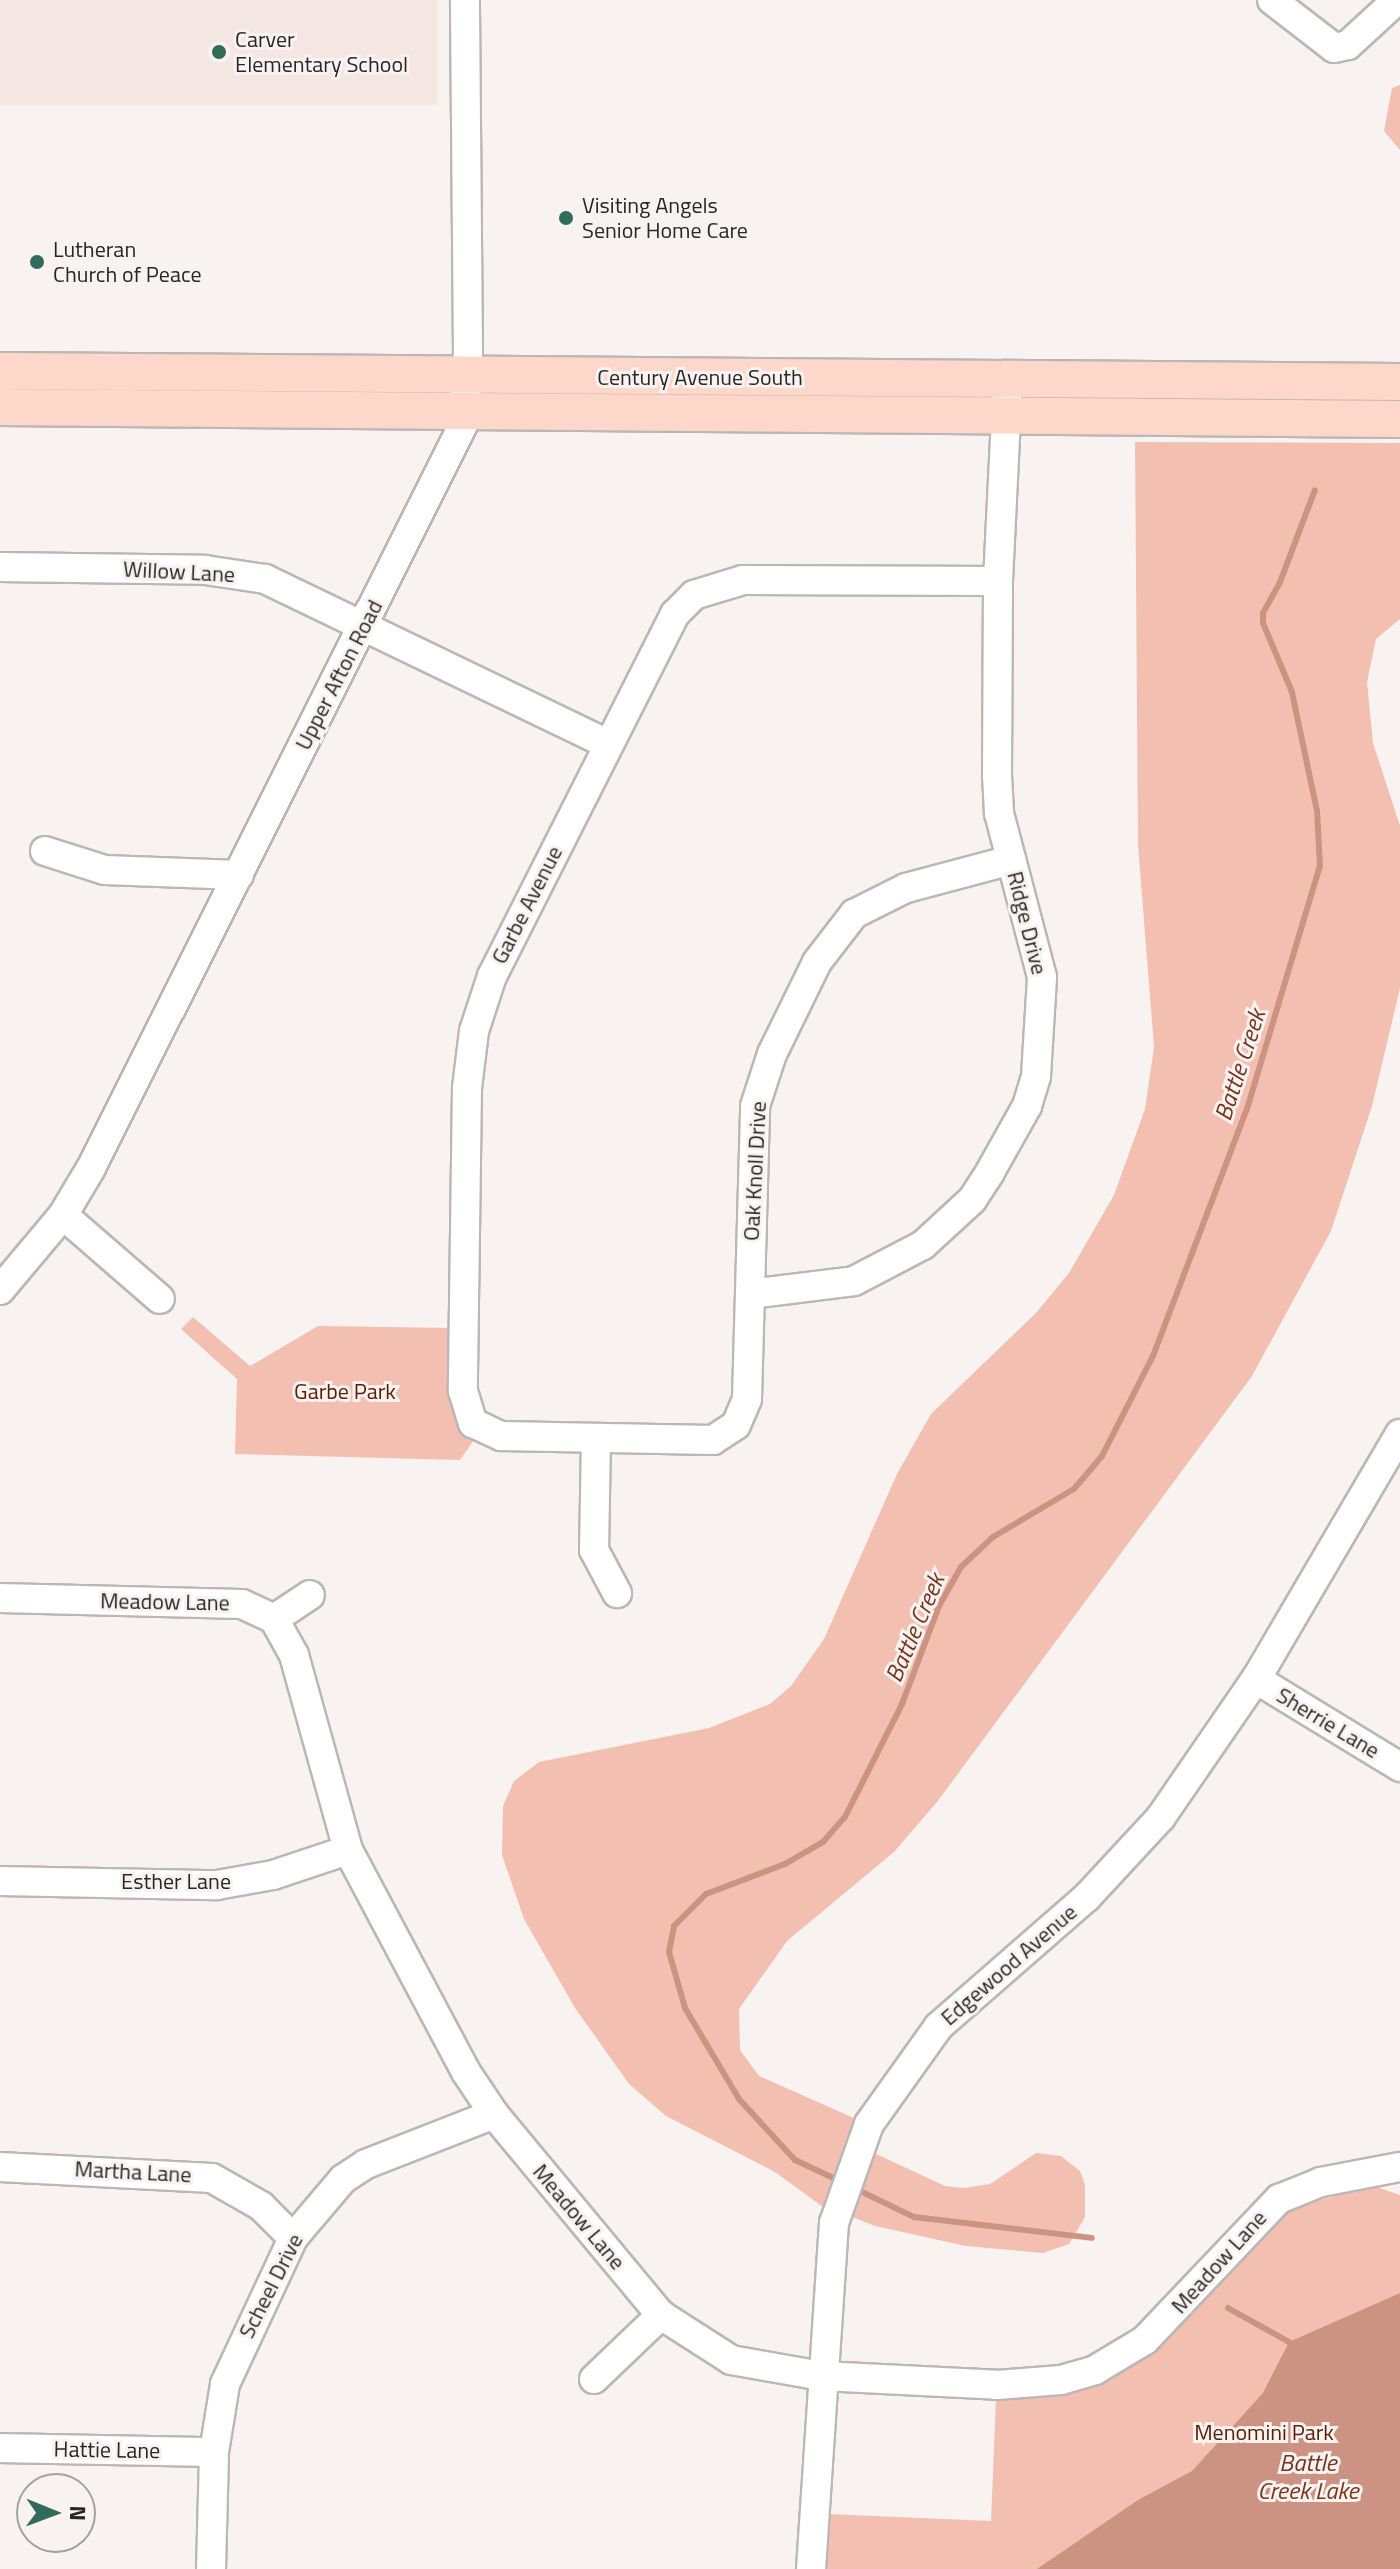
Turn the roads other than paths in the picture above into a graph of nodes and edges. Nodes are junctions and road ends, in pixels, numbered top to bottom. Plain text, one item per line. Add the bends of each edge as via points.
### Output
1 (465, 0) edge
2 (1272, 0) edge
3 (1397, 0) edge
4 (0, 371) edge
5 (1008, 381) junction
6 (1400, 382) edge
7 (467, 395) junction
8 (0, 407) edge
9 (1007, 416) junction
10 (1400, 419) edge
11 (0, 567) edge
12 (998, 581) junction
13 (365, 623) junction
14 (608, 744) junction
15 (45, 851) dead end
16 (1011, 860) junction
17 (239, 875) junction
18 (63, 1215) junction
19 (0, 1290) edge
20 (750, 1294) junction
21 (160, 1299) dead end
22 (1400, 1434) edge
23 (596, 1438) junction
24 (617, 1593) dead end
25 (310, 1595) dead end
26 (0, 1598) edge
27 (274, 1619) junction
28 (1256, 1679) junction
29 (1400, 1767) edge
30 (348, 1850) junction
31 (0, 1881) edge
32 (494, 2114) junction
33 (0, 2167) edge
34 (1400, 2167) edge
35 (293, 2238) junction
36 (661, 2315) junction
37 (822, 2376) junction
38 (594, 2379) dead end
39 (0, 2448) edge
40 (214, 2452) junction
41 (211, 2569) edge
42 (811, 2569) edge

1 - 7 street, Upper Afton Road
2 - 3 street via 1334,48 1348,45
4 - 7 main road, Century Avenue South
5 - 6 main road, Century Avenue South
5 - 7 main road, Century Avenue South
5 - 9 street, Ridge Drive
7 - 8 main road, Century Avenue South
7 - 9 main road, Century Avenue South
7 - 13 street, Upper Afton Road
9 - 10 main road, Century Avenue South
9 - 12 street, Ridge Drive
11 - 13 street, Willow Lane via 238,574 265,579
12 - 14 street, Garbe Avenue via 721,583 694,595 675,614
12 - 16 street, Ridge Drive via 997,776 999,813
13 - 14 street, Willow Lane
13 - 17 street, Upper Afton Road
14 - 23 street, Garbe Avenue via 492,976 469,1058 466,1118 465,1411 484,1432 501,1436
15 - 17 street via 105,870
16 - 20 street, Oak Knoll Drive via 878,899 854,914 817,962 772,1054 755,1106
16 - 20 street, Ridge Drive via 1042,977 1043,1006 1027,1106 990,1172 950,1222 884,1269 821,1289
17 - 18 street, Upper Afton Road
18 - 19 street, Upper Afton Road
18 - 21 street
20 - 23 street, Oak Knoll Drive via 747,1399 736,1425 713,1440
22 - 28 street, Edgewood Avenue
23 - 24 street via 594,1550
25 - 27 street
26 - 27 street, Meadow Lane via 242,1604
27 - 30 street, Meadow Lane via 294,1655
28 - 29 street, Sherrie Lane
28 - 37 street, Edgewood Avenue via 1190,1778 1113,1872 968,1998 913,2055 853,2158 839,2197
30 - 31 street, Esther Lane via 273,1875 217,1885
30 - 32 street, Meadow Lane via 436,2018
32 - 35 street, Scheel Drive via 366,2164 343,2179
32 - 36 street, Meadow Lane
33 - 35 street, Martha Lane via 212,2178 261,2206
34 - 37 street, Meadow Lane via 1321,2182 1279,2199 1145,2340 1095,2370 1061,2380 997,2385
35 - 40 street, Scheel Drive via 225,2384
36 - 37 street, Meadow Lane via 731,2360
36 - 38 street
37 - 42 street, Edgewood Avenue
39 - 40 street, Hattie Lane
40 - 41 street, Scheel Drive

